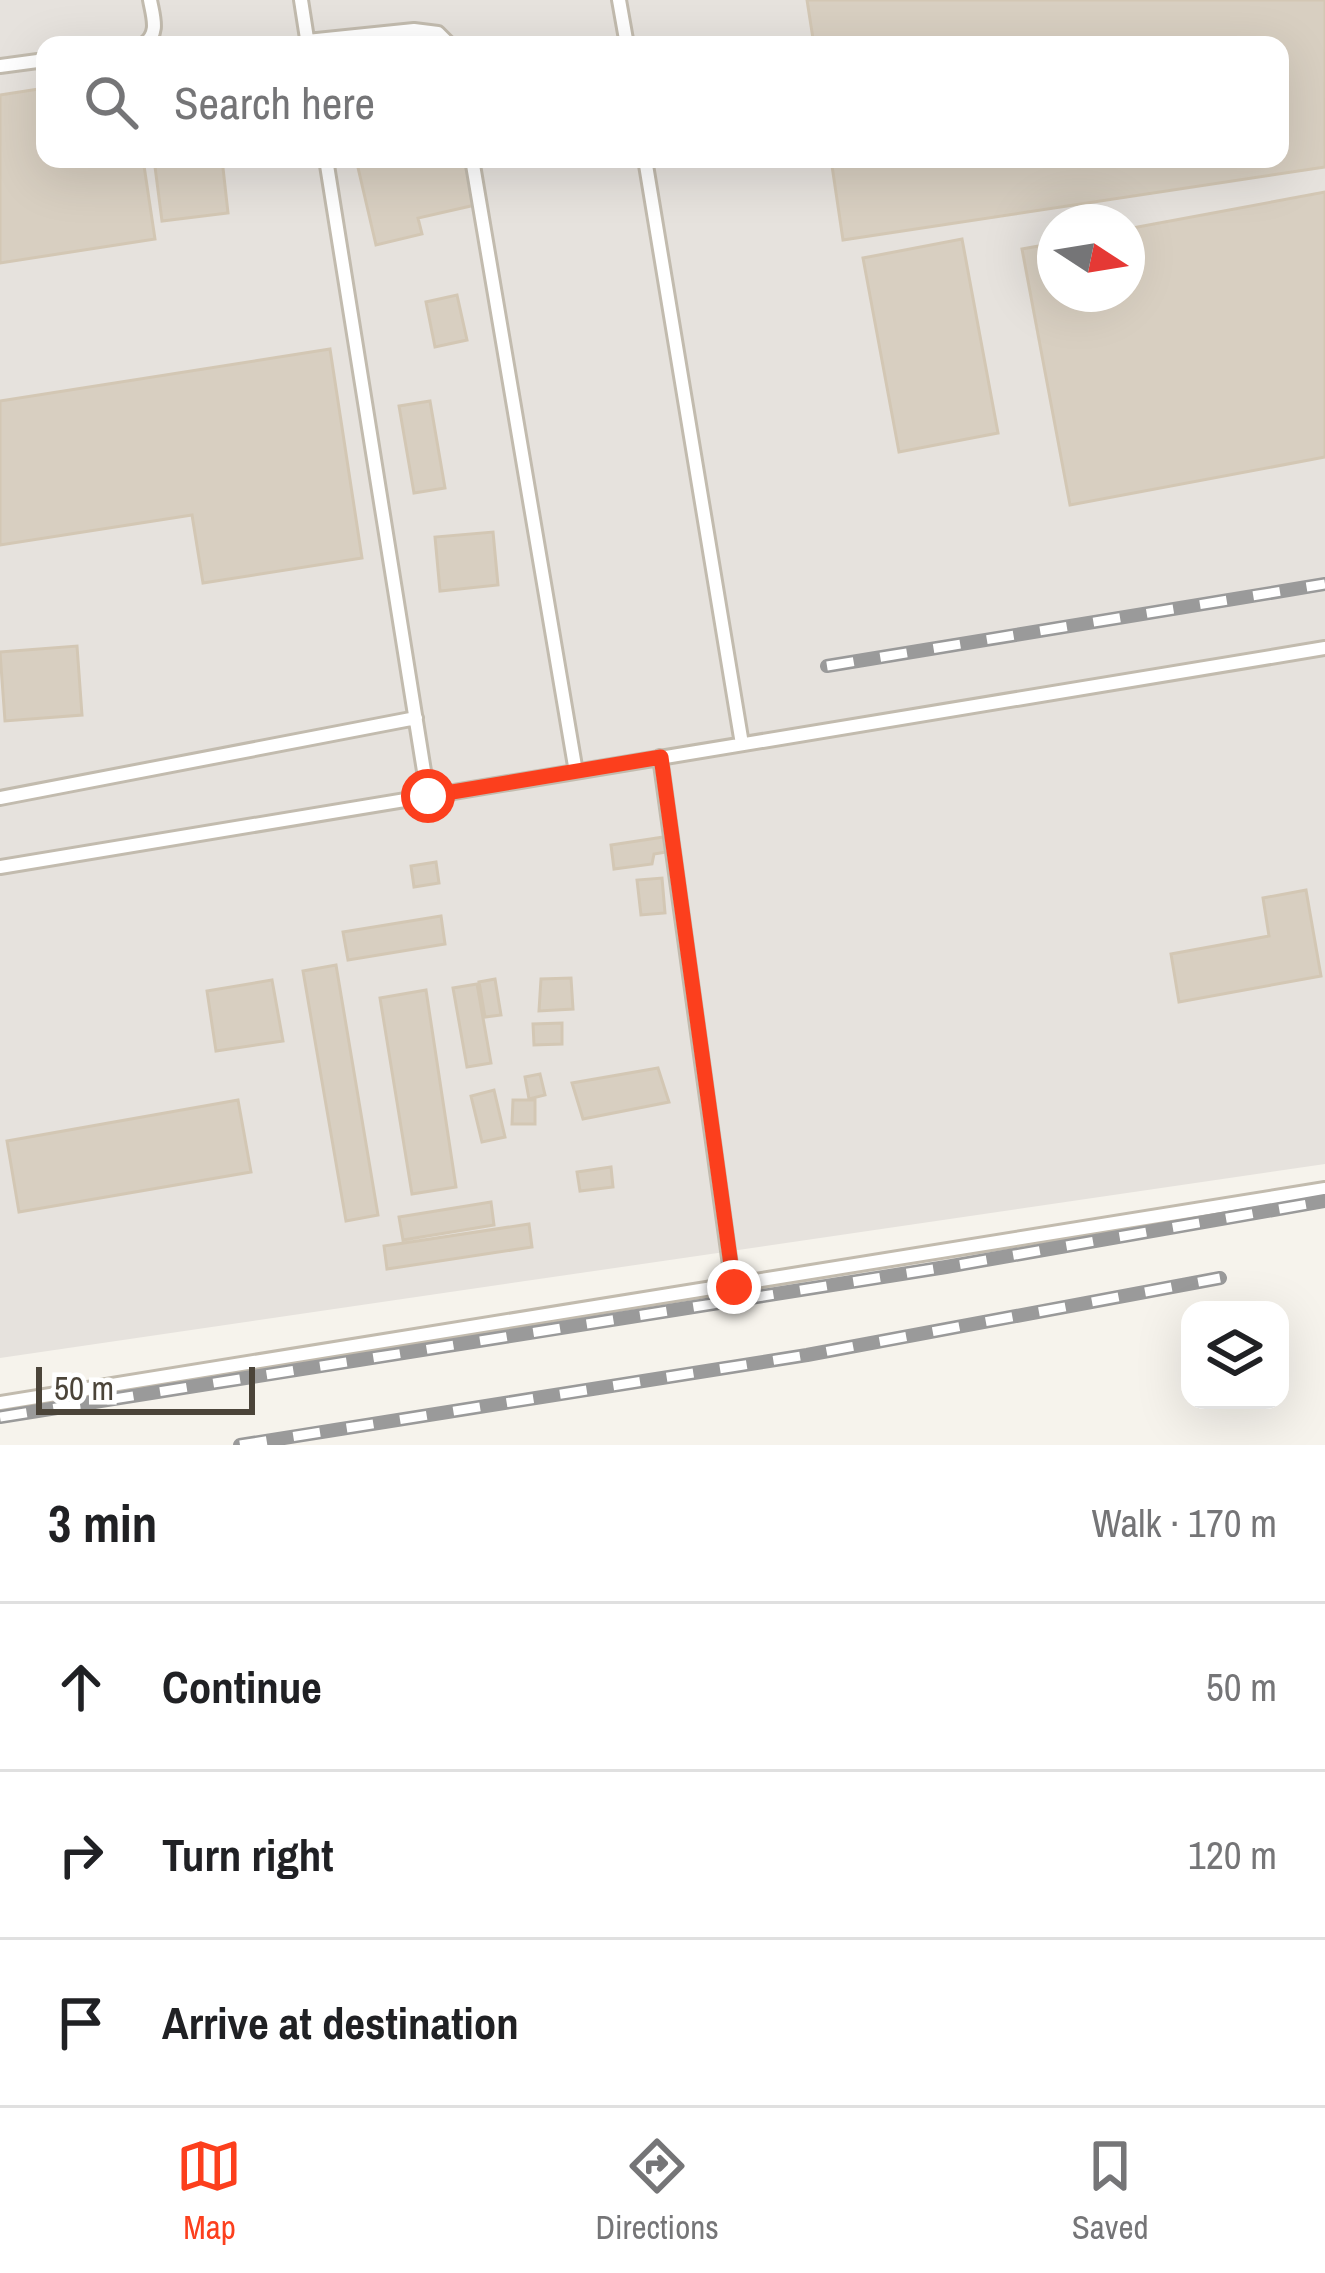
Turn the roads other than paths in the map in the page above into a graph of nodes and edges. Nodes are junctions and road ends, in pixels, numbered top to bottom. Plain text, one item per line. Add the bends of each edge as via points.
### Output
1 (150, 0) edge
2 (301, 0) edge
3 (619, 0) edge
4 (153, 36) edge
5 (307, 36) edge
6 (365, 36) edge
7 (441, 36) edge
8 (625, 36) edge
9 (36, 61) edge
10 (0, 66) edge
11 (327, 168) edge
12 (474, 168) edge
13 (646, 168) edge
14 (1325, 648) edge
15 (416, 718) junction
16 (742, 744) junction
17 (661, 757) junction
18 (576, 772) junction
19 (428, 796) junction
20 (0, 798) edge
21 (0, 867) edge
22 (1325, 1189) edge
23 (734, 1287) junction
24 (0, 1403) edge

1 - 4 lane
2 - 5 lane
3 - 8 lane
6 - 7 lane via 414,30
9 - 10 lane
11 - 15 lane
12 - 18 lane
13 - 16 lane
14 - 16 lane
15 - 19 lane
15 - 20 lane
16 - 17 lane
17 - 18 lane
17 - 23 lane
18 - 19 lane
19 - 21 lane
22 - 23 lane
23 - 24 lane

